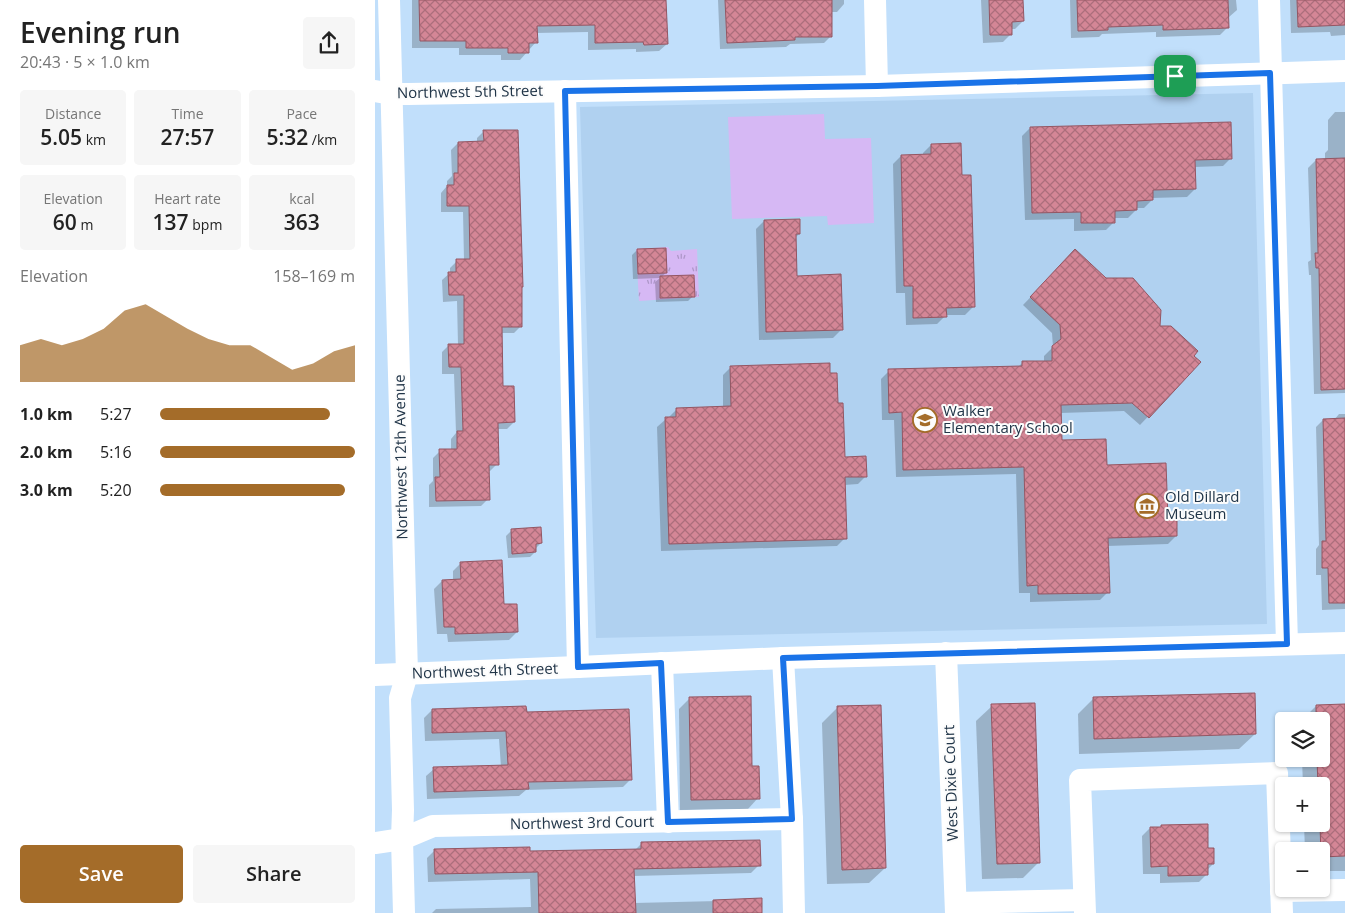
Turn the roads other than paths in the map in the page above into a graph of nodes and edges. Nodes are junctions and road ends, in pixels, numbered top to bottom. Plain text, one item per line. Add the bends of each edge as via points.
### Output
1 (389, 0) edge
2 (875, 0) edge
3 (1269, 0) edge
4 (1345, 71) edge
5 (1270, 73) junction
6 (877, 86) junction
7 (565, 91) junction
8 (383, 92) edge
9 (1345, 643) edge
10 (1287, 644) junction
11 (946, 652) junction
12 (783, 658) junction
13 (661, 663) junction
14 (578, 667) junction
15 (375, 674) edge
16 (407, 674) junction
17 (792, 819) junction
18 (668, 822) junction
19 (402, 839) junction
20 (375, 843) edge
21 (1345, 890) edge
22 (1281, 902) edge
23 (1084, 906) edge
24 (956, 908) edge
25 (404, 913) edge
26 (794, 913) edge

1 - 8 street, Northwest 12th Avenue
2 - 6 street
3 - 5 street
4 - 5 street, Northwest 5th Street
5 - 6 street, Northwest 5th Street
5 - 10 street
6 - 7 street, Northwest 5th Street
7 - 8 street, Northwest 5th Street
7 - 14 street
8 - 16 street, Northwest 12th Avenue
9 - 10 street, Northwest 4th Street
10 - 11 street, Northwest 4th Street
11 - 12 street, Northwest 4th Street
11 - 24 street, West Dixie Court
12 - 13 street, Northwest 4th Street
12 - 17 street
13 - 14 street, Northwest 4th Street
13 - 18 street
14 - 16 street, Northwest 4th Street
15 - 16 street, Northwest 4th Street
16 - 19 street, Northwest 12th Avenue via 400,698
17 - 18 street, Northwest 3rd Court
17 - 26 street
18 - 19 street, Northwest 3rd Court via 433,826
19 - 20 street, Northwest 3rd Court
19 - 25 street, Northwest 12th Avenue
21 - 22 street
22 - 23 street via 1277,773 1080,780
23 - 24 street

